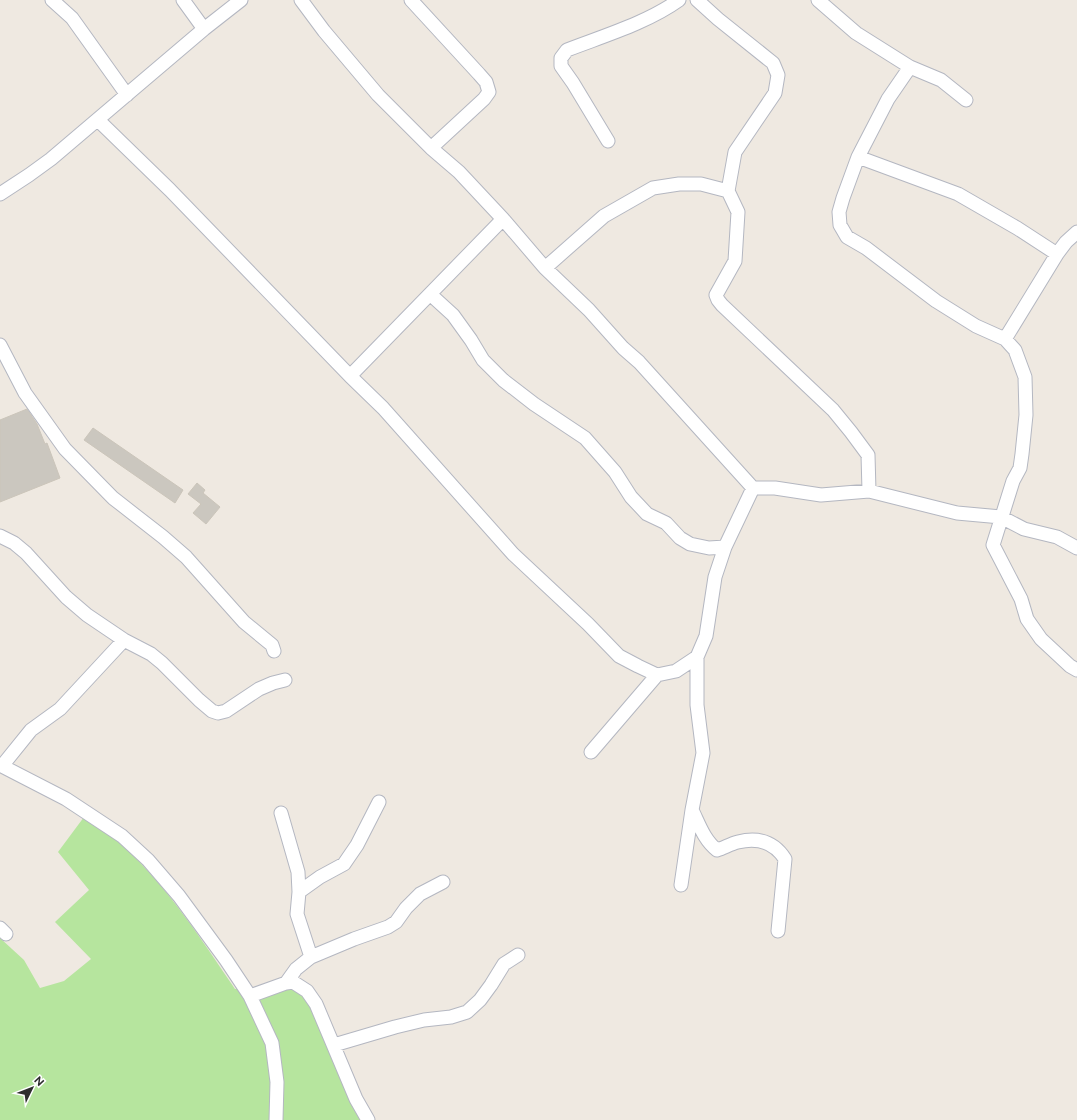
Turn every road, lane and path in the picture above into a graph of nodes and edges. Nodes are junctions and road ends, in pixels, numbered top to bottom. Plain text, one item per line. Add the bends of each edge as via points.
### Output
1 (52, 0) edge
2 (183, 0) edge
3 (241, 0) edge
4 (301, 0) edge
5 (411, 0) edge
6 (679, 0) edge
7 (697, 0) edge
8 (818, 0) edge
9 (204, 29) junction
10 (910, 67) junction
11 (127, 95) junction
12 (966, 100) dead end
13 (98, 120) junction
14 (608, 141) dead end
15 (431, 148) junction
16 (858, 157) junction
17 (728, 191) junction
18 (0, 194) edge
19 (503, 219) junction
20 (1077, 232) edge
21 (1057, 254) junction
22 (545, 268) junction
23 (430, 294) junction
24 (1006, 339) junction
25 (0, 345) edge
26 (4, 361) edge
27 (350, 376) junction
28 (753, 488) junction
29 (869, 491) junction
30 (1001, 517) junction
31 (0, 536) edge
32 (725, 547) junction
33 (1077, 548) edge
34 (124, 640) junction
35 (274, 652) dead end
36 (697, 657) junction
37 (1077, 670) edge
38 (657, 675) junction
39 (285, 680) dead end
40 (591, 752) dead end
41 (1, 765) edge
42 (379, 802) dead end
43 (692, 810) junction
44 (281, 813) dead end
45 (443, 882) dead end
46 (681, 885) dead end
47 (299, 892) junction
48 (778, 931) dead end
49 (518, 955) dead end
50 (311, 957) junction
51 (286, 983) junction
52 (250, 996) junction
53 (334, 1045) junction
54 (276, 1120) edge
55 (368, 1120) edge

1 - 11 street via 72,18
2 - 9 street
3 - 9 street
4 - 15 street via 378,95
5 - 15 street via 486,82 489,92
6 - 14 street via 638,22 567,50 561,58 562,66
7 - 17 street via 773,63 778,75 775,94 735,152
8 - 10 street via 856,33
9 - 11 street
10 - 12 street via 941,80
10 - 16 street via 888,99
11 - 13 street
13 - 18 street via 19,183
13 - 27 street via 170,190
15 - 19 street via 459,172
16 - 21 street via 958,194
16 - 24 street via 839,212 840,226 847,237 866,248 942,305 976,326
17 - 22 street via 701,184 653,188 604,216
17 - 29 street via 738,212 735,261 716,295 718,300 833,410 851,432 868,455
19 - 22 street
19 - 23 street
20 - 21 street
21 - 24 street
22 - 28 street via 639,362
23 - 27 street
23 - 32 street via 453,315 483,360 504,380 534,404 585,438 616,472 631,497 647,514 666,523 680,538 690,544 709,548
24 - 30 street via 1015,350 1025,377 1026,415 1020,468
25 - 26 street
26 - 35 street via 65,449 113,498 186,557 244,622 272,645
27 - 38 street via 383,408 512,554 619,656
28 - 29 street via 775,488 821,495
28 - 32 street
29 - 30 street via 958,513
30 - 33 street via 1024,529 1057,537
30 - 37 street via 992,545 1021,600 1027,619 1041,639
31 - 34 street via 26,553 66,597 87,615
32 - 36 street via 715,577 706,636
34 - 39 street via 157,659 212,711 218,713 226,711 259,689
34 - 41 street via 60,709 31,730
36 - 38 street via 676,671
36 - 43 street via 697,705 703,753
38 - 40 street
41 - 52 street via 66,799 122,836 148,860 179,896
42 - 47 street via 358,845 344,864
43 - 46 street
43 - 48 street via 705,837 717,850 751,839 771,844 779,850 785,859
44 - 47 street via 298,872
45 - 50 street via 420,894 396,922 388,927
47 - 50 street via 298,914
49 - 53 street via 504,964 480,1000 467,1012 395,1027
50 - 51 street via 296,969
51 - 52 street
51 - 53 street via 293,982 307,991 316,1004
52 - 54 street via 272,1043 277,1082
53 - 55 street via 356,1099

